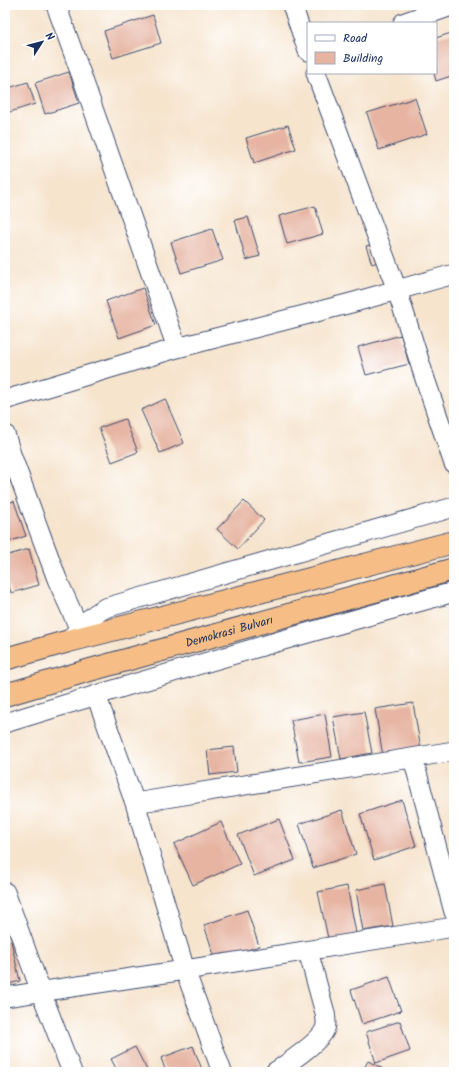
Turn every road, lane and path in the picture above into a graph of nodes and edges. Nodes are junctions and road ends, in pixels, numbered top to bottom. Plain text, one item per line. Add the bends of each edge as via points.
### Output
1 (56, 5) edge
2 (292, 5) edge
3 (454, 5) edge
4 (406, 22) edge
5 (307, 48) edge
6 (316, 74) edge
7 (454, 274) edge
8 (397, 290) junction
9 (177, 348) junction
10 (5, 400) edge
11 (5, 434) edge
12 (454, 464) edge
13 (454, 507) edge
14 (454, 542) edge
15 (454, 569) edge
16 (454, 592) edge
17 (74, 634) junction
18 (5, 659) edge
19 (5, 695) edge
20 (96, 695) junction
21 (5, 723) edge
22 (454, 751) edge
23 (413, 758) junction
24 (135, 803) junction
25 (5, 892) edge
26 (454, 912) edge
27 (454, 927) edge
28 (308, 950) junction
29 (185, 970) junction
30 (41, 992) junction
31 (5, 997) edge
32 (72, 1072) edge
33 (222, 1072) edge
34 (275, 1072) edge

1 - 9 street
2 - 5 street
3 - 4 street
6 - 8 street
7 - 8 street
8 - 9 street
8 - 12 street
9 - 10 street
11 - 17 street
13 - 17 street via 105,608 90,617
14 - 17 highway
15 - 19 highway, Demokrasi Bulvarı
16 - 20 street
17 - 18 highway
20 - 21 street
20 - 24 street
22 - 23 street
23 - 24 street
23 - 26 street
24 - 29 street
25 - 30 street
27 - 28 street
28 - 29 street
28 - 34 street via 325,1013 325,1029 314,1043
29 - 30 street
29 - 33 street
30 - 31 street
30 - 32 street

